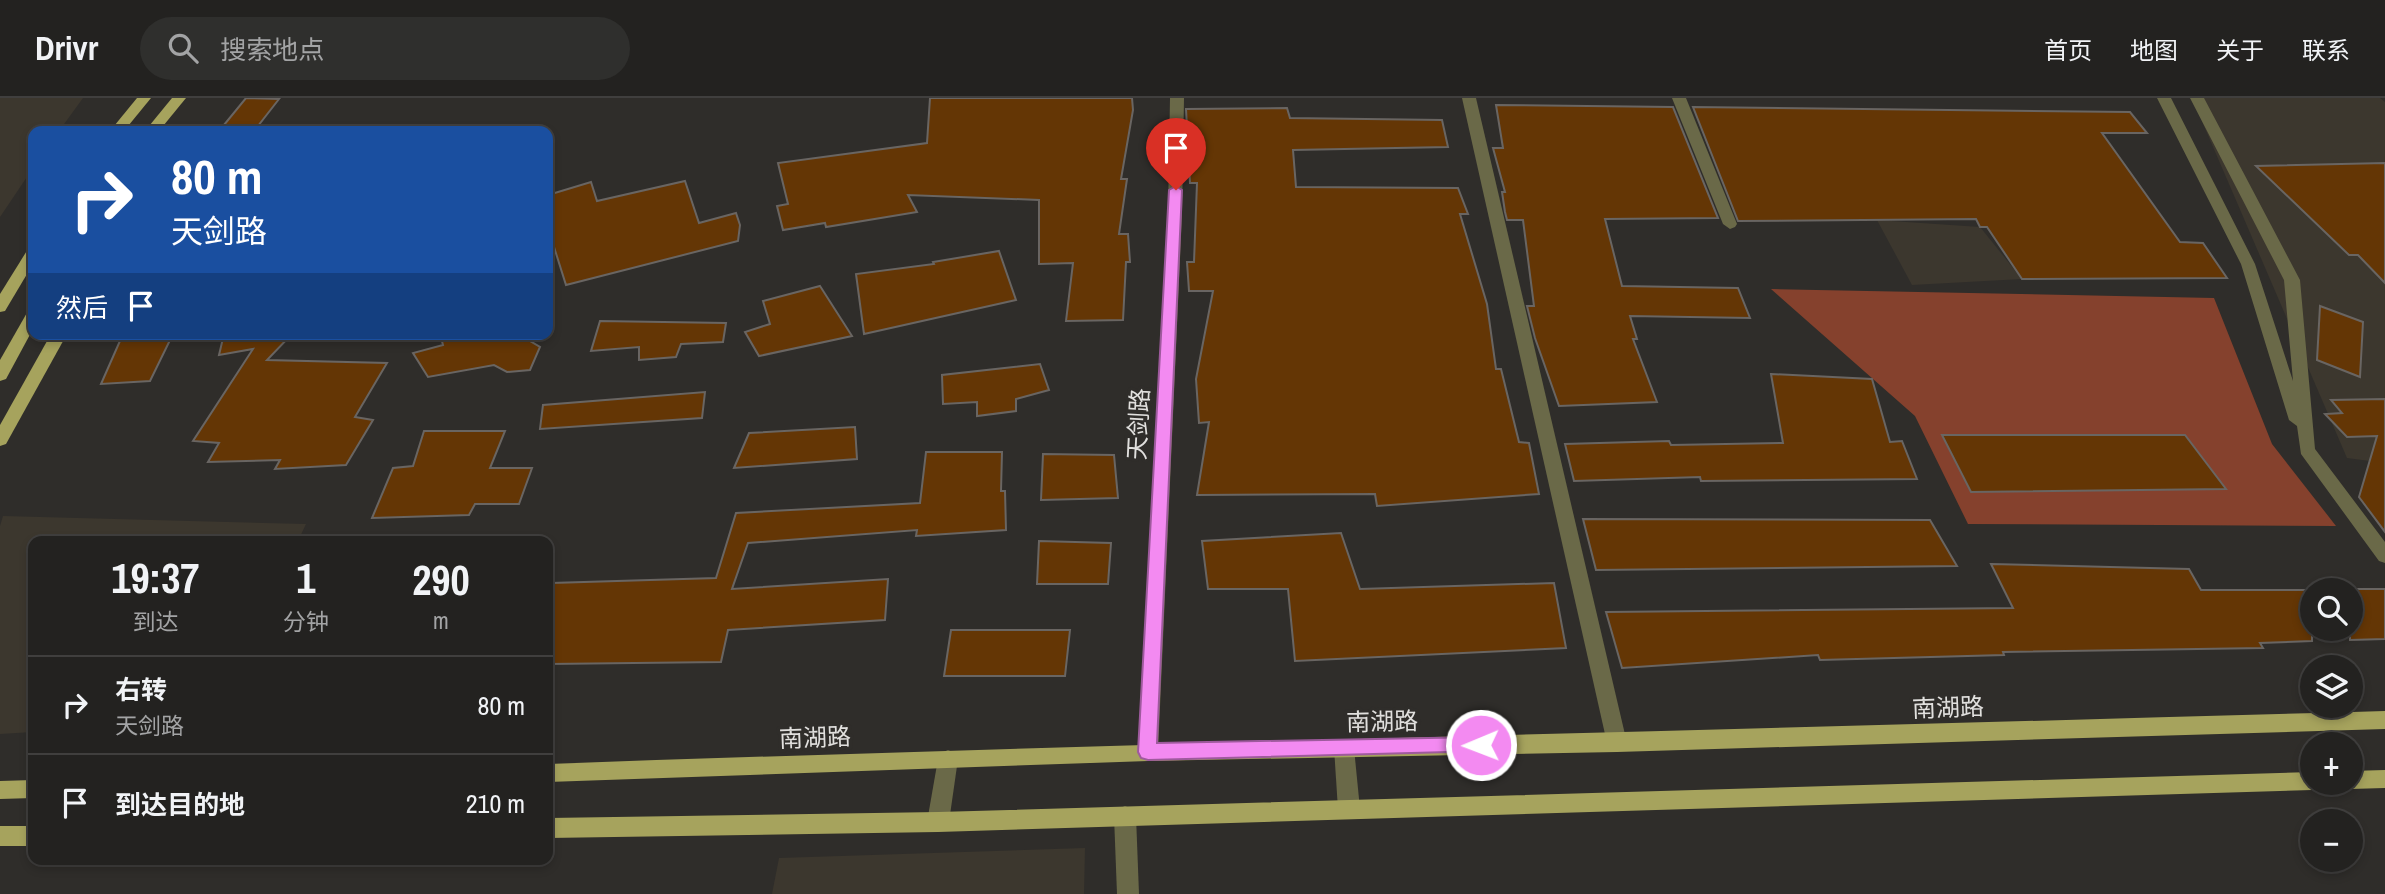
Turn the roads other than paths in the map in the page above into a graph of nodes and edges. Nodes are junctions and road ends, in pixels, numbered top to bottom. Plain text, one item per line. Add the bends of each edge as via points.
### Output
1 (144, 98) edge
2 (179, 98) edge
3 (1177, 98) edge
4 (1469, 98) edge
5 (1679, 98) edge
6 (2164, 98) edge
7 (2197, 98) edge
8 (121, 126) edge
9 (158, 126) edge
10 (1730, 225) dead end
11 (28, 260) edge
12 (0, 307) edge
13 (28, 324) edge
14 (56, 340) edge
15 (0, 375) edge
16 (0, 440) edge
17 (2307, 450) junction
18 (2385, 556) edge
19 (2385, 720) edge
20 (1617, 743) junction
21 (1344, 748) junction
22 (1148, 752) junction
23 (947, 759) junction
24 (553, 773) edge
25 (2385, 779) edge
26 (2363, 780) edge
27 (2300, 781) edge
28 (28, 789) edge
29 (0, 790) edge
30 (1349, 809) junction
31 (1125, 816) junction
32 (938, 822) junction
33 (553, 828) edge
34 (0, 836) edge
35 (28, 836) edge
36 (1128, 894) edge

1 - 8 main road
2 - 9 main road
3 - 22 street, 天剑路
4 - 20 street
5 - 10 street
6 - 17 street via 2248,264
7 - 17 street via 2292,280
11 - 12 main road
13 - 15 main road
14 - 16 main road
17 - 18 street
19 - 20 main road, 南湖路
20 - 21 main road, 南湖路
21 - 22 main road, 南湖路
21 - 30 street
22 - 23 main road, 南湖路
23 - 24 main road, 南湖路
23 - 32 street
25 - 26 main road
27 - 30 main road
28 - 29 main road
30 - 31 main road
31 - 32 main road
31 - 36 street
32 - 33 main road
34 - 35 main road

